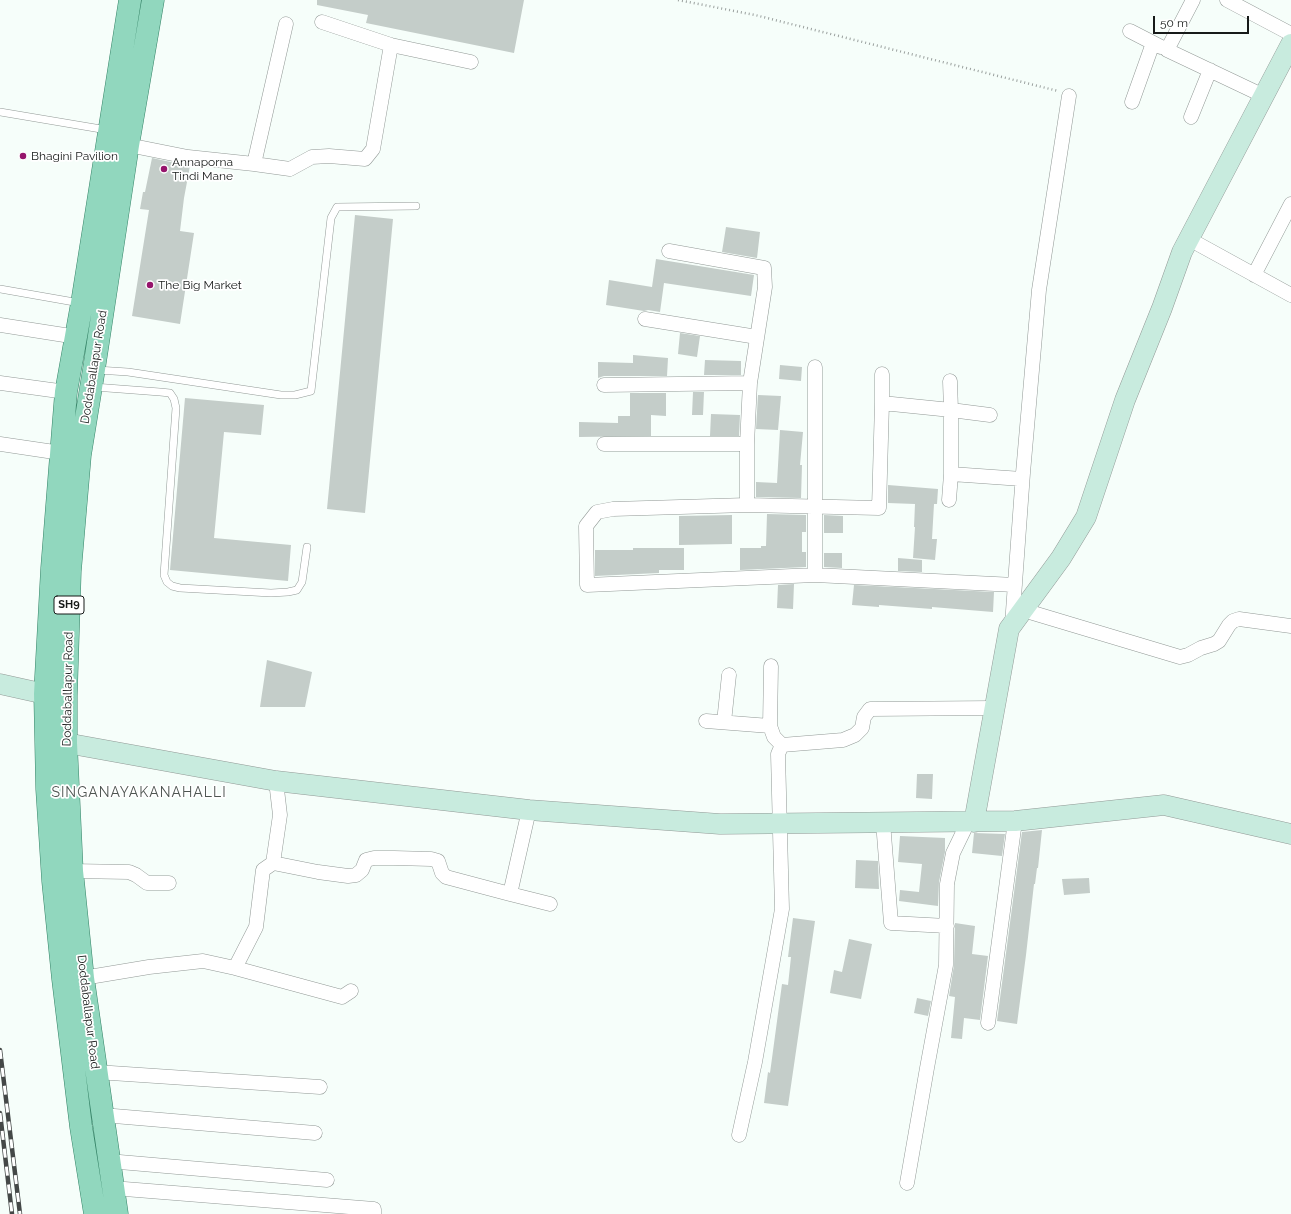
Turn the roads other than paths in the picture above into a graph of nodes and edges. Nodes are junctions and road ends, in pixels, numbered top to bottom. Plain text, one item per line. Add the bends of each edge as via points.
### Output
1 (130, 0) edge
2 (154, 0) edge
3 (1193, 0) edge
4 (1227, 0) edge
5 (322, 22) dead end
6 (286, 24) dead end
7 (1130, 31) dead end
8 (1291, 34) edge
9 (123, 39) junction
10 (1153, 43) junction
11 (145, 44) junction
12 (1291, 44) edge
13 (391, 45) junction
14 (1167, 50) junction
15 (471, 62) dead end
16 (1210, 70) junction
17 (1069, 96) road end
18 (1264, 96) junction
19 (1132, 102) dead end
20 (0, 112) edge
21 (1192, 117) dead end
22 (109, 130) junction
23 (128, 145) junction
24 (254, 164) junction
25 (1291, 204) edge
26 (416, 206) dead end
27 (1189, 239) junction
28 (669, 251) dead end
29 (1254, 275) junction
30 (0, 289) edge
31 (1291, 295) edge
32 (82, 304) junction
33 (645, 319) dead end
34 (0, 325) edge
35 (77, 337) junction
36 (757, 337) junction
37 (815, 367) dead end
38 (882, 374) dead end
39 (93, 378) junction
40 (950, 381) dead end
41 (0, 383) edge
42 (750, 383) junction
43 (604, 385) dead end
44 (66, 392) junction
45 (882, 403) junction
46 (951, 410) junction
47 (990, 415) dead end
48 (0, 444) edge
49 (604, 444) dead end
50 (747, 444) junction
51 (61, 453) junction
52 (951, 474) junction
53 (1022, 479) junction
54 (949, 500) dead end
55 (747, 505) junction
56 (815, 506) junction
57 (307, 548) dead end
58 (815, 575) junction
59 (1015, 585) junction
60 (1018, 617) junction
61 (1291, 626) edge
62 (771, 666) dead end
63 (729, 676) dead end
64 (0, 684) edge
65 (46, 694) junction
66 (994, 708) junction
67 (706, 721) dead end
68 (724, 722) junction
69 (770, 726) junction
70 (66, 743) junction
71 (782, 744) junction
72 (276, 781) junction
73 (529, 810) junction
74 (1015, 821) junction
75 (883, 822) junction
76 (971, 822) junction
77 (780, 823) junction
78 (1291, 834) edge
79 (273, 863) junction
80 (72, 871) junction
81 (169, 884) dead end
82 (510, 894) junction
83 (550, 904) dead end
84 (947, 926) junction
85 (235, 968) junction
86 (83, 978) junction
87 (351, 991) dead end
88 (988, 1023) dead end
89 (96, 1072) junction
90 (320, 1087) dead end
91 (103, 1117) junction
92 (315, 1132) dead end
93 (739, 1135) dead end
94 (108, 1161) junction
95 (327, 1180) dead end
96 (907, 1184) dead end
97 (112, 1188) junction
98 (95, 1214) edge
99 (117, 1214) edge
100 (374, 1214) edge

1 - 9 main road, Doddaballapur Road / SH9
2 - 11 main road, Doddaballapur Road / SH9
3 - 14 street
4 - 8 street
5 - 13 street
6 - 24 street
7 - 10 street
9 - 11 main road
9 - 22 main road, Doddaballapur Road / SH9
10 - 14 street
10 - 19 street
11 - 23 main road, Doddaballapur Road / SH9
12 - 18 main road
13 - 15 street
13 - 24 street via 373,149 365,159 312,157 290,169
14 - 16 street
16 - 18 street
16 - 21 street
17 - 53 street via 1039,290
18 - 27 main road
20 - 22 lane
22 - 32 main road, Doddaballapur Road / SH9
23 - 24 street via 188,157
23 - 39 main road, Doddaballapur Road / SH9
25 - 29 street
26 - 39 lane via 337,208 331,218 311,391 281,395 128,372
27 - 29 street
27 - 60 main road via 1125,400 1086,516 1061,558
28 - 36 street via 764,268 765,288
29 - 31 street
30 - 32 lane
32 - 35 main road, Doddaballapur Road / SH9
33 - 36 street
34 - 35 street
35 - 44 main road, Doddaballapur Road / SH9
36 - 42 street
37 - 56 street
38 - 45 street
39 - 57 lane via 170,393 174,399 176,408 164,575 172,586 271,593 297,590 302,582
39 - 70 main road, Doddaballapur Road / SH9 via 80,455 70,571
40 - 46 street
41 - 44 street
42 - 43 street
42 - 50 street
44 - 51 main road, Doddaballapur Road / SH9
45 - 46 street
45 - 56 street via 879,508
46 - 47 street
46 - 52 street
48 - 51 street
49 - 50 street
50 - 55 street
51 - 65 main road, Doddaballapur Road / SH9
52 - 53 street
52 - 54 street
53 - 59 street
55 - 56 street
55 - 58 street via 613,509 597,512 586,526 587,585
56 - 58 street
58 - 59 street
59 - 60 street
60 - 61 street via 1180,657 1219,641 1229,625 1239,619
60 - 66 main road via 1007,635
62 - 69 street
63 - 68 street
64 - 65 main road
65 - 98 main road, Doddaballapur Road / SH9 via 47,789 63,979 78,1104
66 - 71 street via 870,709 864,717 862,728 855,735 843,740
66 - 76 main road
67 - 68 street
68 - 69 street
69 - 71 street via 774,736
70 - 72 main road
70 - 80 main road, Doddaballapur Road / SH9
71 - 77 street via 778,754
72 - 73 main road
72 - 79 street via 280,815
73 - 77 main road via 720,824
73 - 82 street
74 - 76 main road
74 - 78 main road via 1164,806
74 - 88 street
75 - 76 main road
75 - 77 main road
75 - 84 street via 891,923
76 - 84 street via 953,853 947,884
77 - 93 street via 782,909 755,1062
79 - 82 street via 348,876 356,875 362,870 366,860 374,858 431,859 438,861 442,873 446,876
79 - 85 street via 263,870 256,927
80 - 81 street via 128,872 148,883
80 - 86 main road, Doddaballapur Road / SH9
82 - 83 street
84 - 96 street via 946,965
85 - 86 street via 203,961
85 - 87 street via 342,997
86 - 89 main road, Doddaballapur Road / SH9
89 - 90 street
89 - 91 main road, Doddaballapur Road / SH9
91 - 92 street
91 - 94 main road, Doddaballapur Road / SH9
94 - 95 street
94 - 97 main road, Doddaballapur Road / SH9
97 - 99 main road, Doddaballapur Road / SH9
97 - 100 street via 374,1209

